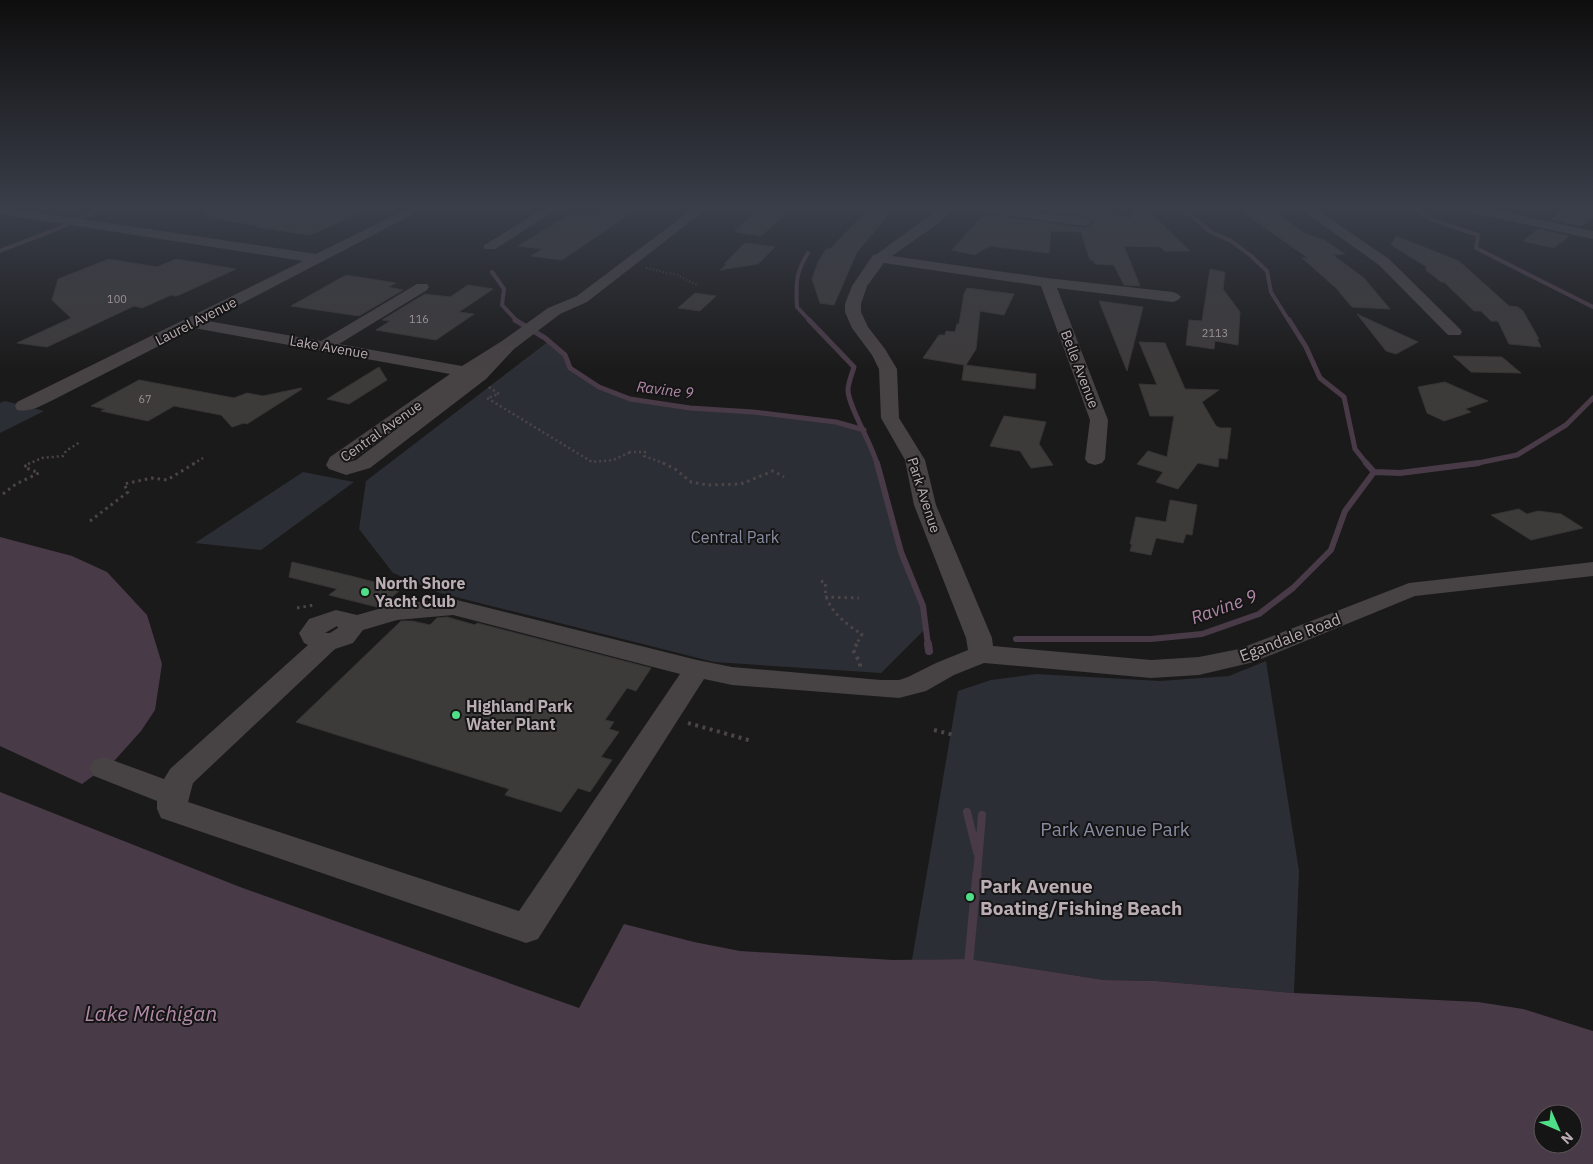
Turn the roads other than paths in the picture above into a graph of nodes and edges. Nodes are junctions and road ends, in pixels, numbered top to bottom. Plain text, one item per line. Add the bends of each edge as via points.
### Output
1 (313, 261) edge
2 (611, 261) edge
3 (632, 261) edge
4 (876, 261) edge
5 (901, 261) edge
6 (1383, 261) edge
7 (1047, 282) junction
8 (422, 287) dead end
9 (1173, 297) dead end
10 (554, 311) junction
11 (193, 323) junction
12 (1454, 332) dead end
13 (325, 346) junction
14 (477, 378) junction
15 (24, 406) dead end
16 (1095, 459) dead end
17 (1593, 569) edge
18 (982, 654) junction
19 (697, 669) junction
20 (104, 768) dead end
21 (173, 795) junction

1 - 11 street, Laurel Avenue
2 - 10 street, Central Avenue via 562,297
3 - 10 street, Central Avenue via 582,299
4 - 18 street, Park Avenue via 858,288 852,306 854,318 881,354 888,370 890,419 915,459 924,502 979,638
5 - 7 street
6 - 12 street
7 - 9 street
7 - 16 street, Belle Avenue via 1099,420
8 - 13 street
10 - 14 street, Central Avenue via 511,343
11 - 13 street, Lake Avenue
11 - 15 street, Laurel Avenue
13 - 14 street, Lake Avenue
14 - 14 street, Central Avenue via 337,461 336,465 346,469 363,464
17 - 18 street, Egandale Road via 1409,590 1245,656 1199,666 1151,668
18 - 19 street via 899,689 732,676
19 - 21 street via 453,607 396,612 339,633 180,777
19 - 21 street via 526,928 172,809
20 - 21 street

